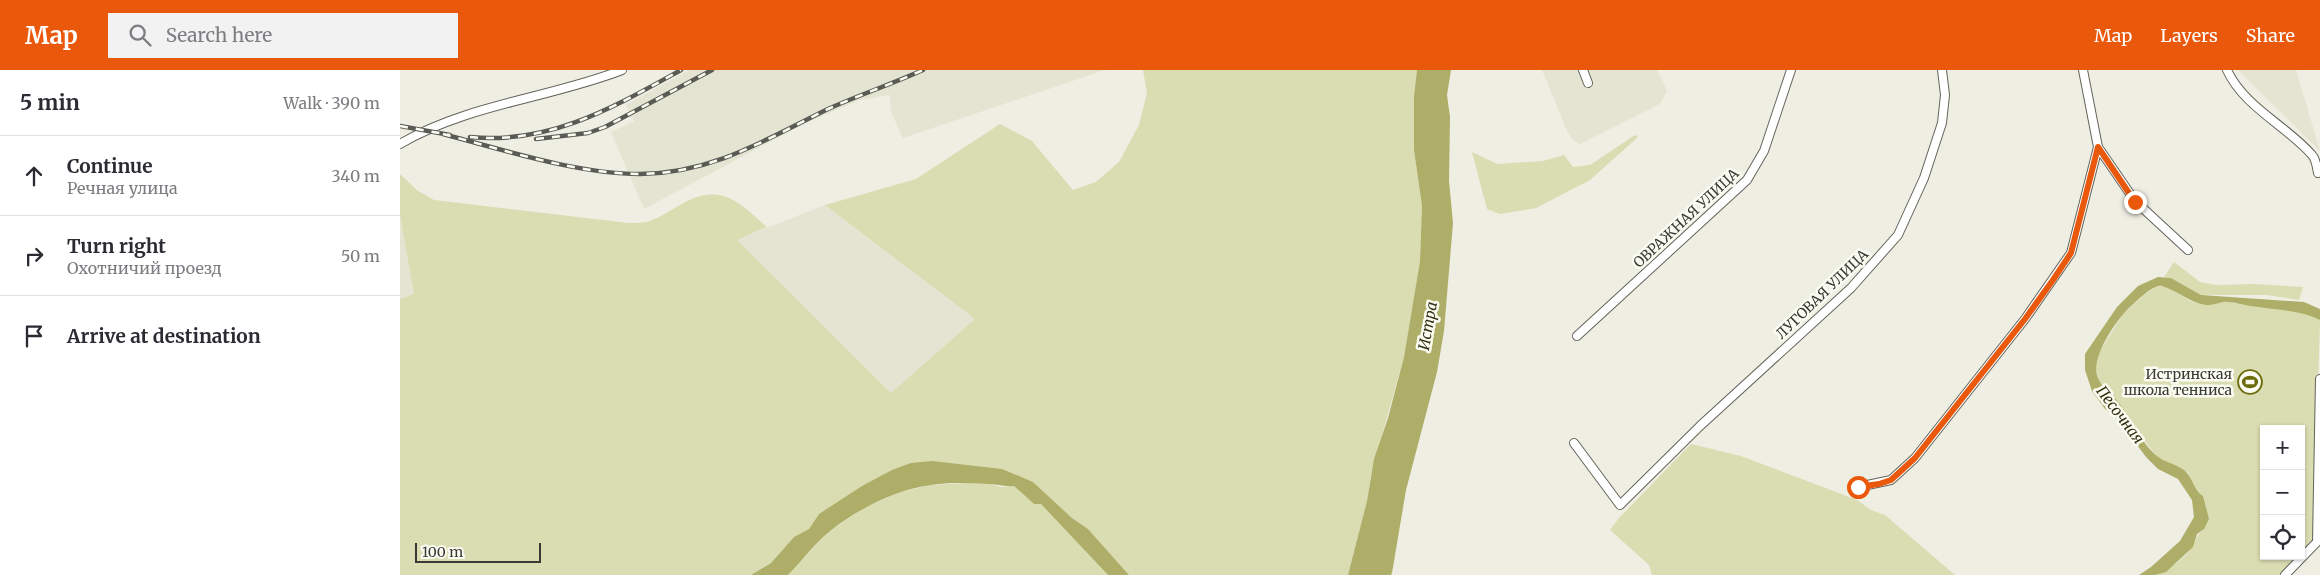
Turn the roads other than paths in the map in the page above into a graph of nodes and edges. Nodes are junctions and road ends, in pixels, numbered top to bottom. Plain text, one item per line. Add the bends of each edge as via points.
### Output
1 (622, 70) edge
2 (1583, 70) edge
3 (1791, 70) edge
4 (1942, 70) edge
5 (2083, 70) edge
6 (2227, 70) edge
7 (1588, 83) dead end
8 (400, 144) edge
9 (2098, 147) junction
10 (2318, 173) dead end
11 (2188, 250) dead end
12 (1577, 336) dead end
13 (2320, 379) edge
14 (1574, 443) dead end
15 (1858, 487) dead end
16 (2319, 544) edge
17 (2285, 575) edge

1 - 8 street via 463,116 421,131
2 - 7 street
3 - 12 street, ОВРАЖНАЯ УЛИЦА via 1764,151 1747,180
4 - 14 street, ЛУГОВАЯ УЛИЦА via 1945,95 1942,123 1924,178 1898,235 1851,288 1700,426 1620,505
5 - 9 street
6 - 10 street via 2259,110 2314,156
9 - 11 street via 2135,202
9 - 15 street via 2071,253 2053,280 1915,458 1891,480
13 - 16 street
16 - 17 street

